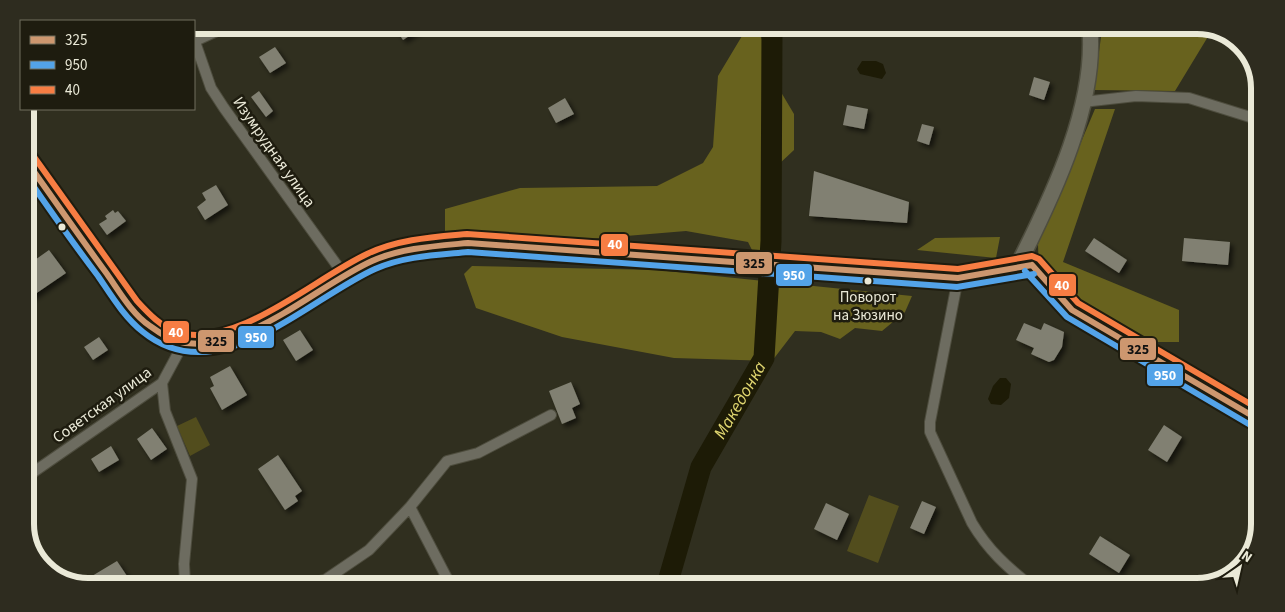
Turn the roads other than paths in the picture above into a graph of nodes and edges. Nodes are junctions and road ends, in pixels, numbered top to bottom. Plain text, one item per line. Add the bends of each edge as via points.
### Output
1 (209, 34) edge
2 (1091, 34) edge
3 (195, 40) edge
4 (195, 43) edge
5 (1083, 102) junction
6 (1251, 116) edge
7 (34, 172) edge
8 (1032, 265) junction
9 (344, 276) junction
10 (958, 278) junction
11 (183, 344) junction
12 (162, 383) junction
13 (1251, 415) edge
14 (551, 416) dead end
15 (34, 472) edge
16 (410, 507) junction
17 (185, 578) edge
18 (331, 578) edge
19 (447, 578) edge
20 (1021, 578) edge

1 - 3 street
2 - 5 main road via 1092,46
4 - 9 street, Изумрудная улица via 212,88 224,108
5 - 6 street via 1136,96 1189,98
5 - 8 main road via 1048,206 1022,257
7 - 11 main road via 140,318 161,334
8 - 10 main road
8 - 13 main road via 1072,310
9 - 10 main road via 374,260 405,250 468,243
9 - 11 main road via 243,334 210,343
10 - 20 street via 930,432 980,536 1000,561
11 - 12 street, Советская улица
12 - 15 street, Советская улица
12 - 17 street via 165,411 192,479
14 - 16 street via 478,453 447,461
16 - 18 street via 369,550
16 - 19 street

